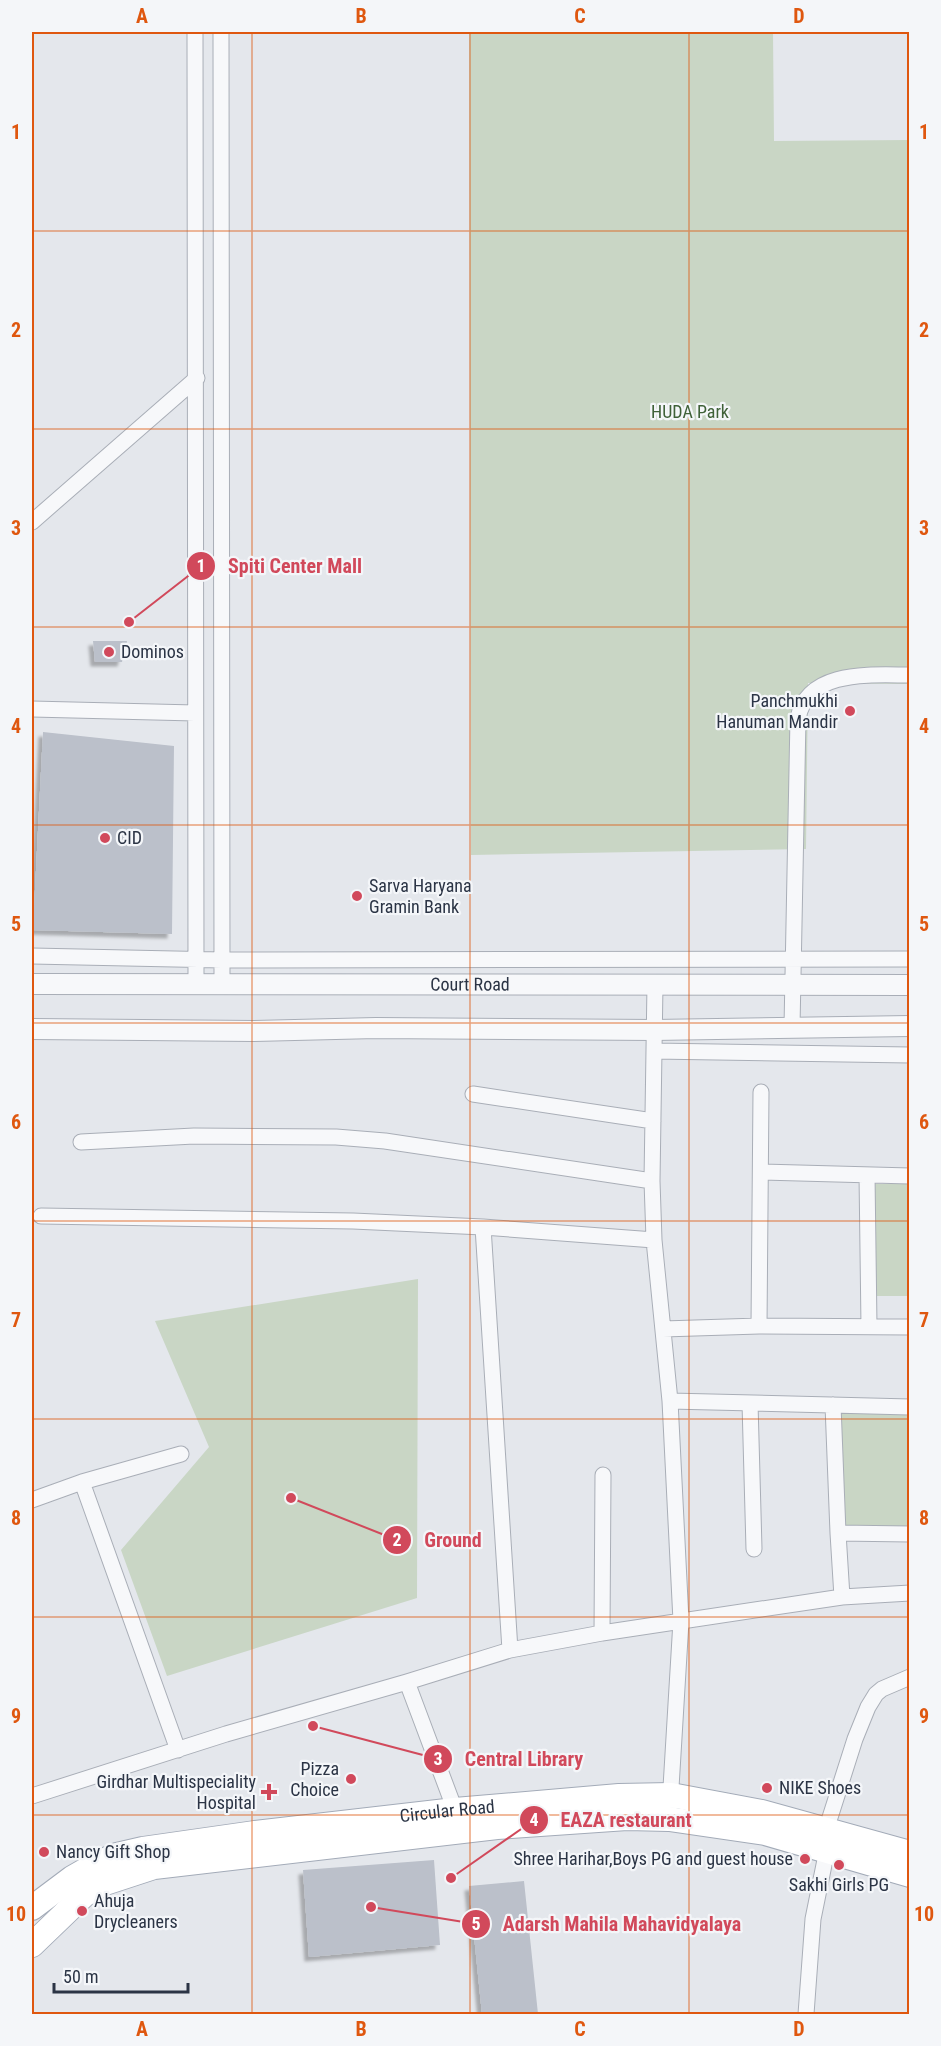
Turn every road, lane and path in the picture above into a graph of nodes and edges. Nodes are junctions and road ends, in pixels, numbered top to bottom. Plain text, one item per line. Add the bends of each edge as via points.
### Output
1 (195, 32) edge
2 (221, 32) edge
3 (197, 378) junction
4 (32, 522) edge
5 (909, 675) edge
6 (32, 709) edge
7 (195, 713) junction
8 (32, 956) edge
9 (792, 958) junction
10 (909, 959) edge
11 (195, 960) junction
12 (222, 960) junction
13 (32, 984) edge
14 (222, 984) junction
15 (655, 984) junction
16 (196, 985) junction
17 (792, 985) junction
18 (909, 985) edge
19 (909, 1026) edge
20 (792, 1027) junction
21 (32, 1029) edge
22 (654, 1030) junction
23 (654, 1051) junction
24 (909, 1055) edge
25 (760, 1092) dead end
26 (472, 1094) dead end
27 (653, 1121) junction
28 (81, 1142) dead end
29 (762, 1172) junction
30 (867, 1175) junction
31 (909, 1176) edge
32 (652, 1181) junction
33 (41, 1216) dead end
34 (483, 1227) junction
35 (654, 1240) junction
36 (759, 1326) junction
37 (869, 1326) junction
38 (909, 1327) edge
39 (663, 1329) junction
40 (670, 1401) junction
41 (750, 1403) junction
42 (834, 1405) junction
43 (909, 1407) edge
44 (181, 1454) dead end
45 (603, 1475) dead end
46 (82, 1482) junction
47 (32, 1500) edge
48 (838, 1533) junction
49 (909, 1534) edge
50 (754, 1549) dead end
51 (909, 1593) edge
52 (842, 1597) junction
53 (681, 1621) junction
54 (602, 1633) junction
55 (510, 1650) junction
56 (909, 1677) edge
57 (407, 1682) junction
58 (890, 1684) junction
59 (909, 1691) edge
60 (178, 1750) junction
61 (32, 1796) edge
62 (670, 1807) junction
63 (455, 1810) junction
64 (826, 1840) junction
65 (909, 1853) edge
66 (909, 1875) edge
67 (32, 1908) edge
68 (32, 1945) edge
69 (806, 2014) edge

1 - 3 street
2 - 12 street
3 - 4 street
3 - 7 street
5 - 9 street via 862,675 834,681 804,698 798,718
6 - 7 street
7 - 11 street
8 - 11 street
9 - 10 street
9 - 12 street
9 - 17 street
11 - 12 street
11 - 16 street
12 - 14 street
13 - 16 street, Court Road
14 - 15 street, Court Road
14 - 16 street, Court Road
15 - 17 street, Court Road
15 - 22 street
17 - 18 street, Court Road
17 - 20 street
19 - 20 street
20 - 22 street
21 - 22 street
22 - 23 street
23 - 24 street
23 - 27 street
25 - 29 street
26 - 27 street
27 - 32 street
28 - 32 street via 194,1136 336,1137
29 - 30 street
29 - 36 street
30 - 31 street
30 - 37 street
32 - 35 street
33 - 34 street
34 - 35 street
34 - 55 street
35 - 39 street
36 - 37 street
36 - 39 street
37 - 38 street
39 - 40 street
40 - 41 street
40 - 53 street
41 - 42 street
41 - 50 street
42 - 43 street
42 - 48 street
44 - 46 street
45 - 54 street
46 - 47 street
46 - 60 street
48 - 49 street
48 - 52 street
51 - 52 street
52 - 53 street
53 - 54 street
53 - 62 street
54 - 55 street
55 - 57 street
56 - 58 street
57 - 60 street
57 - 63 street
58 - 59 street
58 - 64 street via 876,1694 868,1707
60 - 61 street
62 - 63 main road, Circular Road via 619,1796
62 - 64 main road via 765,1833
62 - 68 main road via 627,1818 497,1827 154,1867 102,1884
63 - 67 main road, Circular Road via 255,1833 117,1855 72,1878
64 - 65 main road
64 - 66 main road
64 - 69 street via 813,1919

